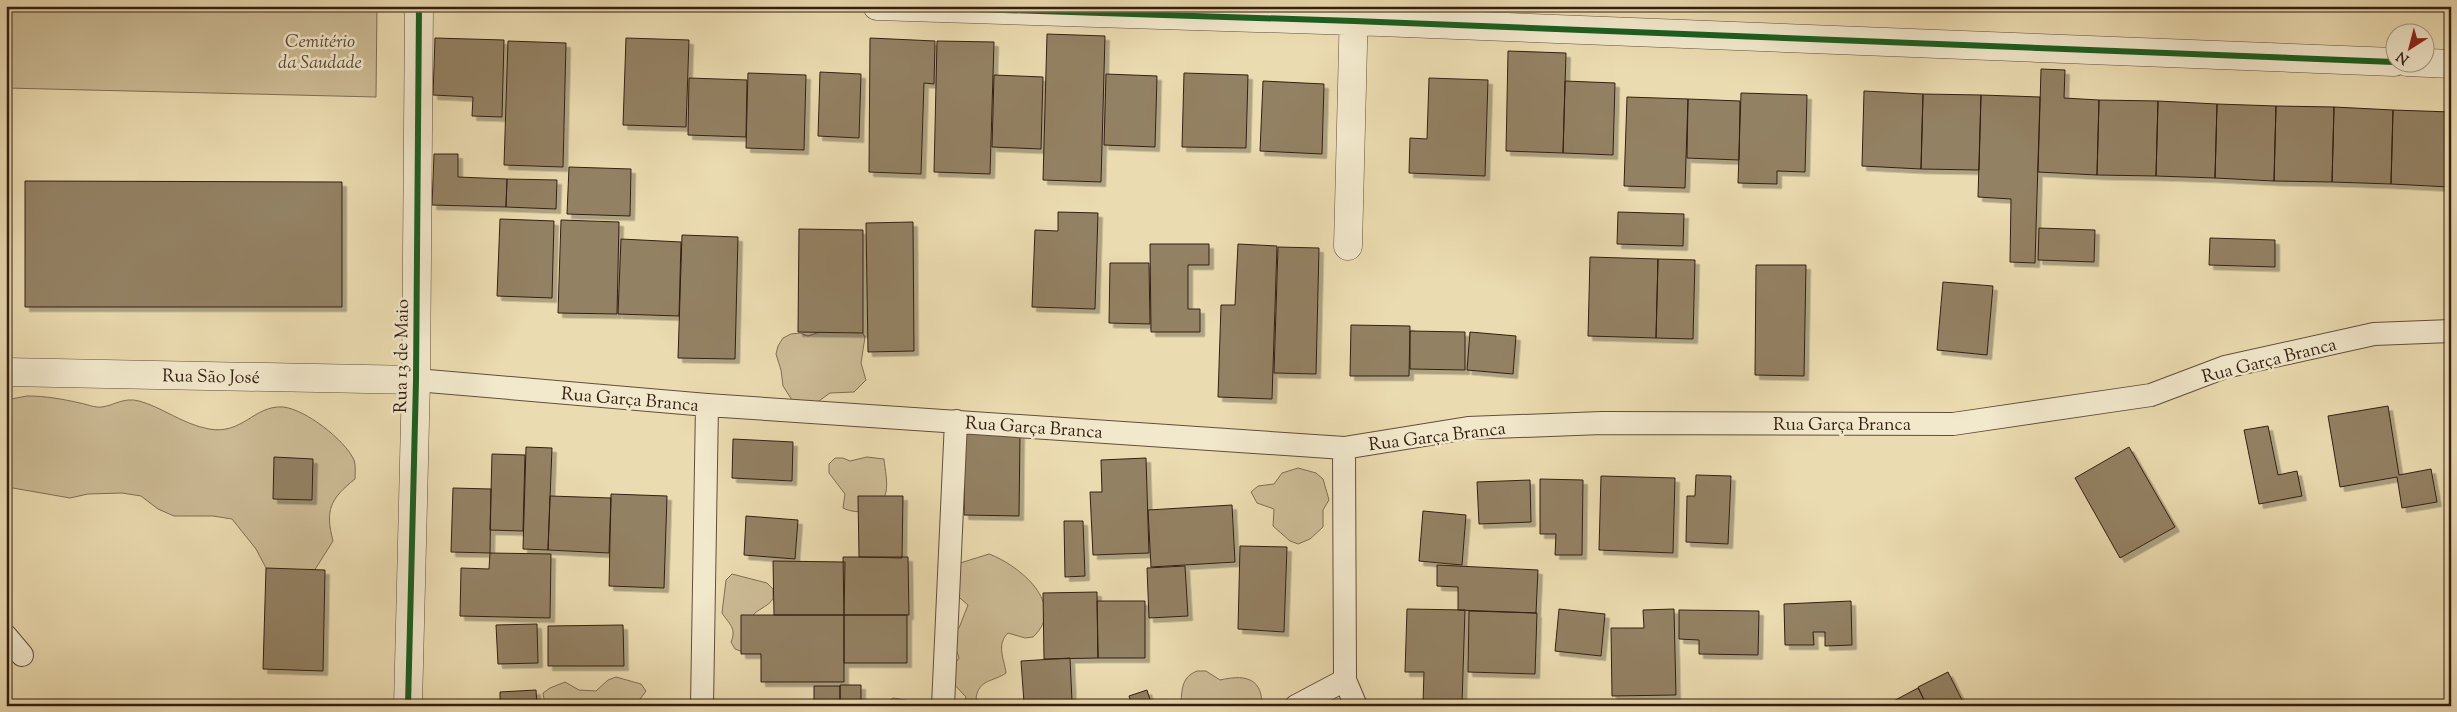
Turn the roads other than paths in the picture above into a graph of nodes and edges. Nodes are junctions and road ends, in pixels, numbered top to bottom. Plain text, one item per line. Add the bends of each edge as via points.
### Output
1 (418, 6) edge
2 (877, 6) edge
3 (1354, 13) edge
4 (2384, 62) edge
5 (2434, 63) edge
6 (2451, 64) edge
7 (1348, 246) dead end
8 (2451, 331) edge
9 (6, 372) edge
10 (416, 380) junction
11 (707, 405) junction
12 (956, 422) junction
13 (1344, 448) junction
14 (6, 636) edge
15 (22, 655) dead end
16 (1345, 680) junction
17 (408, 706) edge
18 (702, 706) edge
19 (943, 706) edge
20 (1296, 706) edge
21 (1356, 706) edge

1 - 10 street, Rua 13 de Maio
2 - 3 street
3 - 4 street
3 - 7 street
5 - 6 street
8 - 13 lane, Rua Garça Branca via 2374,334 2225,367 2151,395 1953,424 1602,424 1477,428
9 - 10 street, Rua São José
10 - 11 lane, Rua Garça Branca
10 - 17 street, Rua 13 de Maio
11 - 12 lane, Rua Garça Branca
11 - 18 lane
12 - 13 lane, Rua Garça Branca
12 - 19 lane
13 - 16 lane
14 - 15 lane
16 - 20 lane
16 - 21 lane

